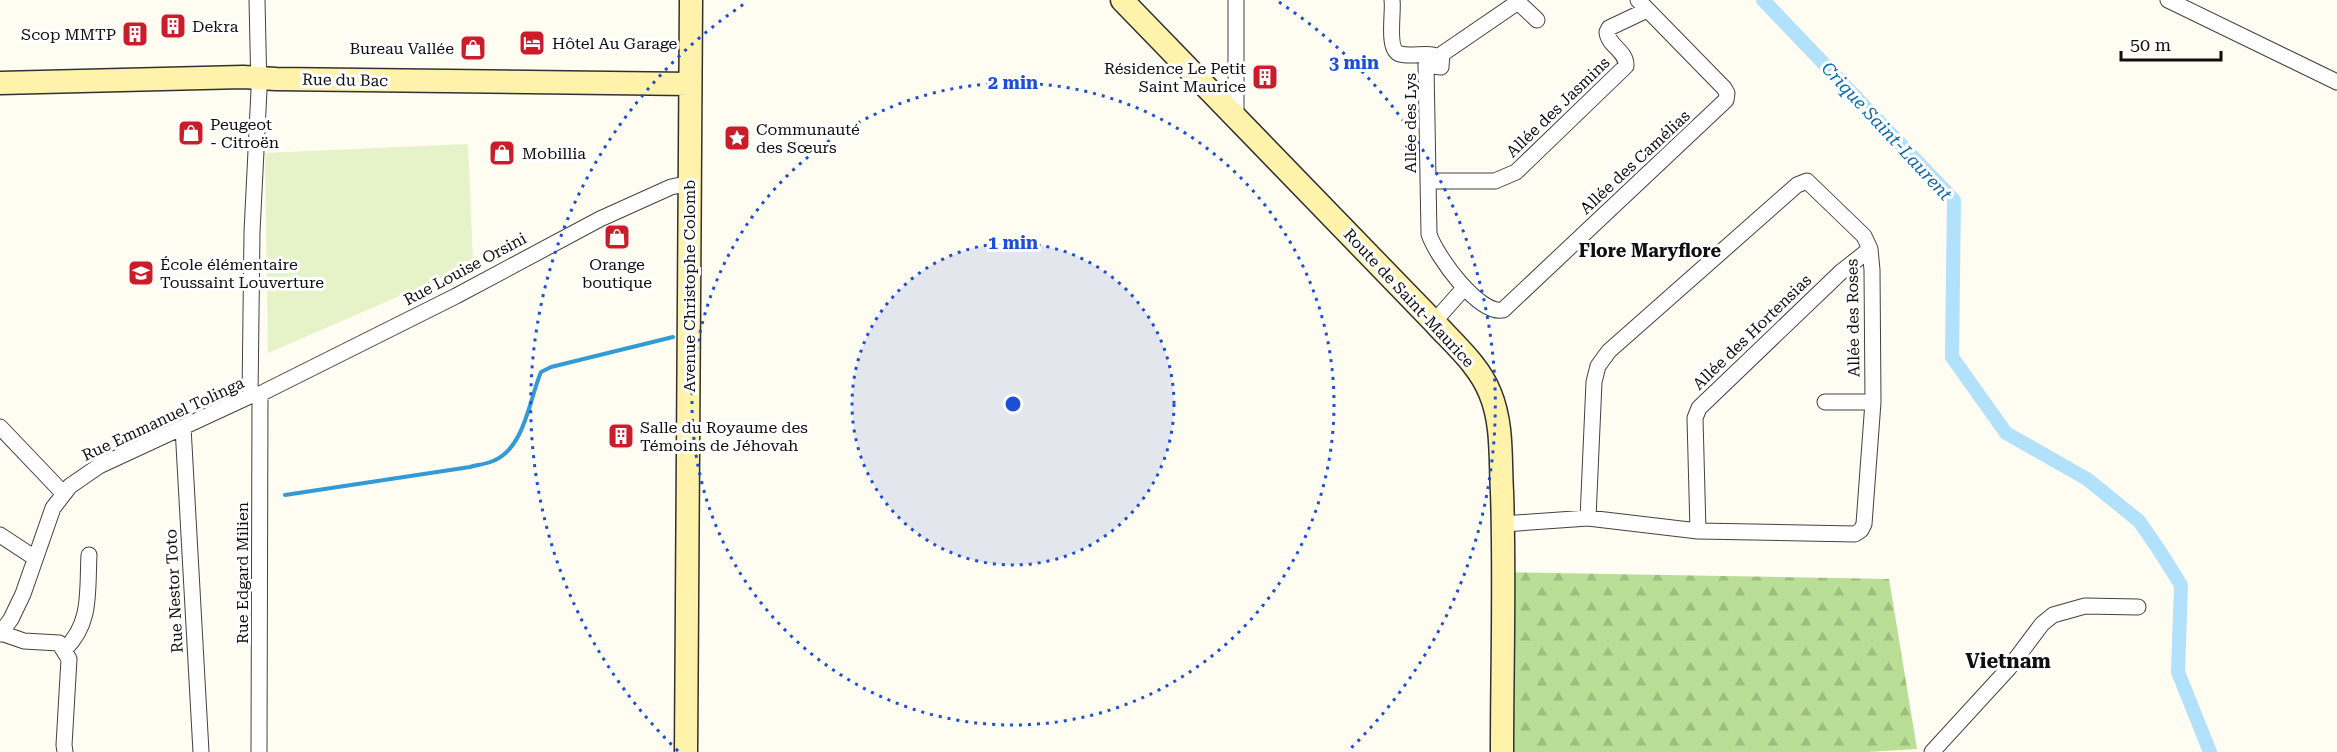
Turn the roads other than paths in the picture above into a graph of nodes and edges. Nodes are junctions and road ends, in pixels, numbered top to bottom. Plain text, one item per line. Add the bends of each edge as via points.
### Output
1 (257, 0) edge
2 (692, 0) edge
3 (1122, 0) edge
4 (1236, 0) edge
5 (1392, 0) edge
6 (2168, 0) edge
7 (1517, 1) edge
8 (1643, 5) edge
9 (1537, 20) dead end
10 (1441, 67) junction
11 (258, 78) junction
12 (2337, 82) edge
13 (0, 83) edge
14 (690, 84) junction
15 (1236, 116) junction
16 (1428, 181) junction
17 (690, 183) junction
18 (1870, 249) junction
19 (1464, 288) junction
20 (1434, 322) junction
21 (255, 395) junction
22 (1825, 402) dead end
23 (1873, 402) junction
24 (0, 427) edge
25 (183, 427) junction
26 (63, 493) junction
27 (1588, 518) junction
28 (1503, 524) junction
29 (1698, 531) junction
30 (0, 535) edge
31 (89, 555) dead end
32 (35, 558) junction
33 (2138, 607) dead end
34 (1, 633) edge
35 (65, 650) junction
36 (65, 752) edge
37 (201, 752) edge
38 (259, 752) edge
39 (686, 752) edge
40 (1502, 752) edge
41 (1932, 752) edge

1 - 11 street, Rue Edgard Milien
2 - 14 street, Avenue Christophe Colomb
3 - 15 street, Route de Saint-Maurice
4 - 15 street
5 - 10 street, Allée des Lys via 1395,50 1400,54 1433,55
6 - 12 street
7 - 9 street
7 - 10 street via 1442,54
8 - 16 street, Allée des Jasmins via 1607,32 1608,39 1625,57 1626,66 1516,171 1495,181
8 - 19 street, Allée des Camélias via 1724,87 1726,100 1507,308 1493,311
10 - 16 street, Allée des Lys via 1426,65
11 - 13 street, Rue du Bac
11 - 14 street, Rue du Bac
11 - 21 street, Rue Edgard Milien via 252,232
14 - 17 street, Avenue Christophe Colomb
15 - 20 street, Route de Saint-Maurice
16 - 19 street, Allée des Lys via 1431,241
17 - 21 street, Rue Louise Orsini via 671,187 600,219 456,296
17 - 39 street, Avenue Christophe Colomb
18 - 23 street, Allée des Roses
18 - 27 street, Allée des Roses via 1864,236 1812,184 1803,182 1604,356 1594,382
18 - 29 street, Allée des Hortensias via 1699,408 1695,418
19 - 20 street
20 - 28 street, Route de Saint-Maurice via 1478,369 1496,408
21 - 25 street, Rue Emmanuel Tolinga
21 - 38 street, Rue Edgard Milien
22 - 23 street
23 - 29 street, Allée des Roses via 1862,530 1855,534
24 - 26 street
25 - 26 street, Rue Emmanuel Tolinga via 99,466
25 - 37 street, Rue Nestor Toto
26 - 32 street, Rue Emmanuel Tolinga via 53,508
27 - 28 street, Allée des Roses
27 - 29 street, Allée des Roses
28 - 40 street, Route de Saint-Maurice
30 - 32 street
31 - 35 street via 84,624
32 - 34 street, Rue Emmanuel Tolinga via 23,594
33 - 41 street via 2085,606 2053,615
34 - 35 street via 24,641 59,644
35 - 36 street via 69,658

